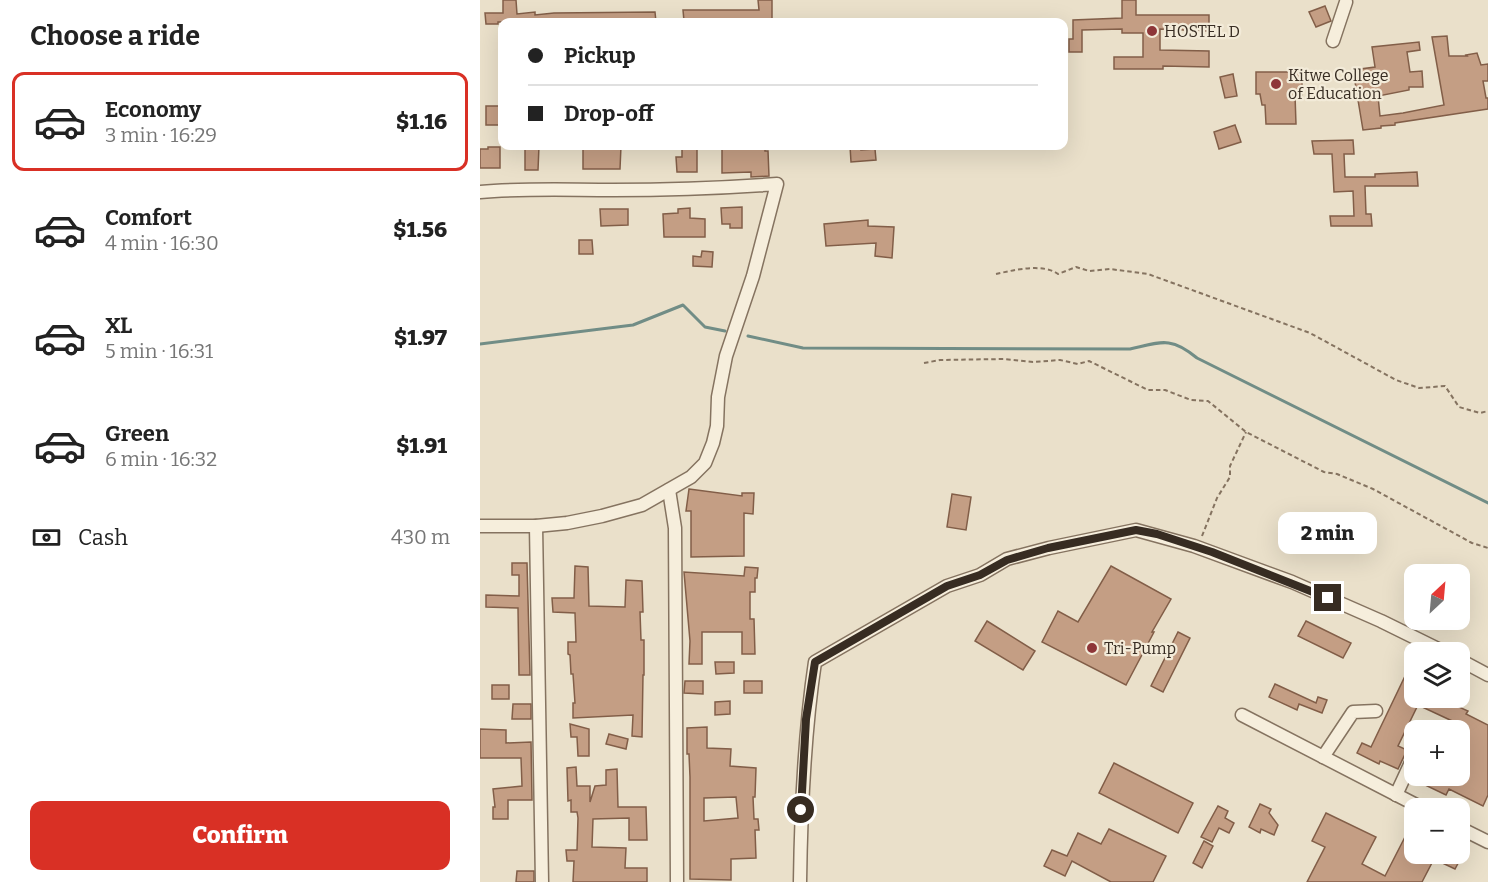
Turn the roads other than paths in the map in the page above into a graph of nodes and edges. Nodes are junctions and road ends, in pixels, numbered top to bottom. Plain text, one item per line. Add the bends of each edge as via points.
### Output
1 (1346, 2) dead end
2 (1333, 41) dead end
3 (480, 192) edge
4 (669, 490) junction
5 (480, 526) edge
6 (536, 526) junction
7 (1424, 642) edge
8 (1470, 665) edge
9 (1488, 675) edge
10 (1376, 711) dead end
11 (1242, 715) dead end
12 (1323, 757) junction
13 (1404, 778) edge
14 (1396, 795) junction
15 (1404, 799) edge
16 (1470, 833) edge
17 (1488, 843) edge
18 (542, 882) edge
19 (677, 882) edge
20 (800, 882) edge

1 - 2 street
3 - 4 street via 777,184 753,276 726,356 713,443 705,463
4 - 6 street via 642,505 602,516
4 - 19 street via 675,528
5 - 6 street
6 - 18 street
7 - 20 street via 1292,582 1194,546 1136,530 1007,560 980,575 947,586 815,662 804,750
8 - 9 street
10 - 12 street via 1353,712
11 - 12 street
12 - 14 street
13 - 14 street
14 - 15 street
16 - 17 street

